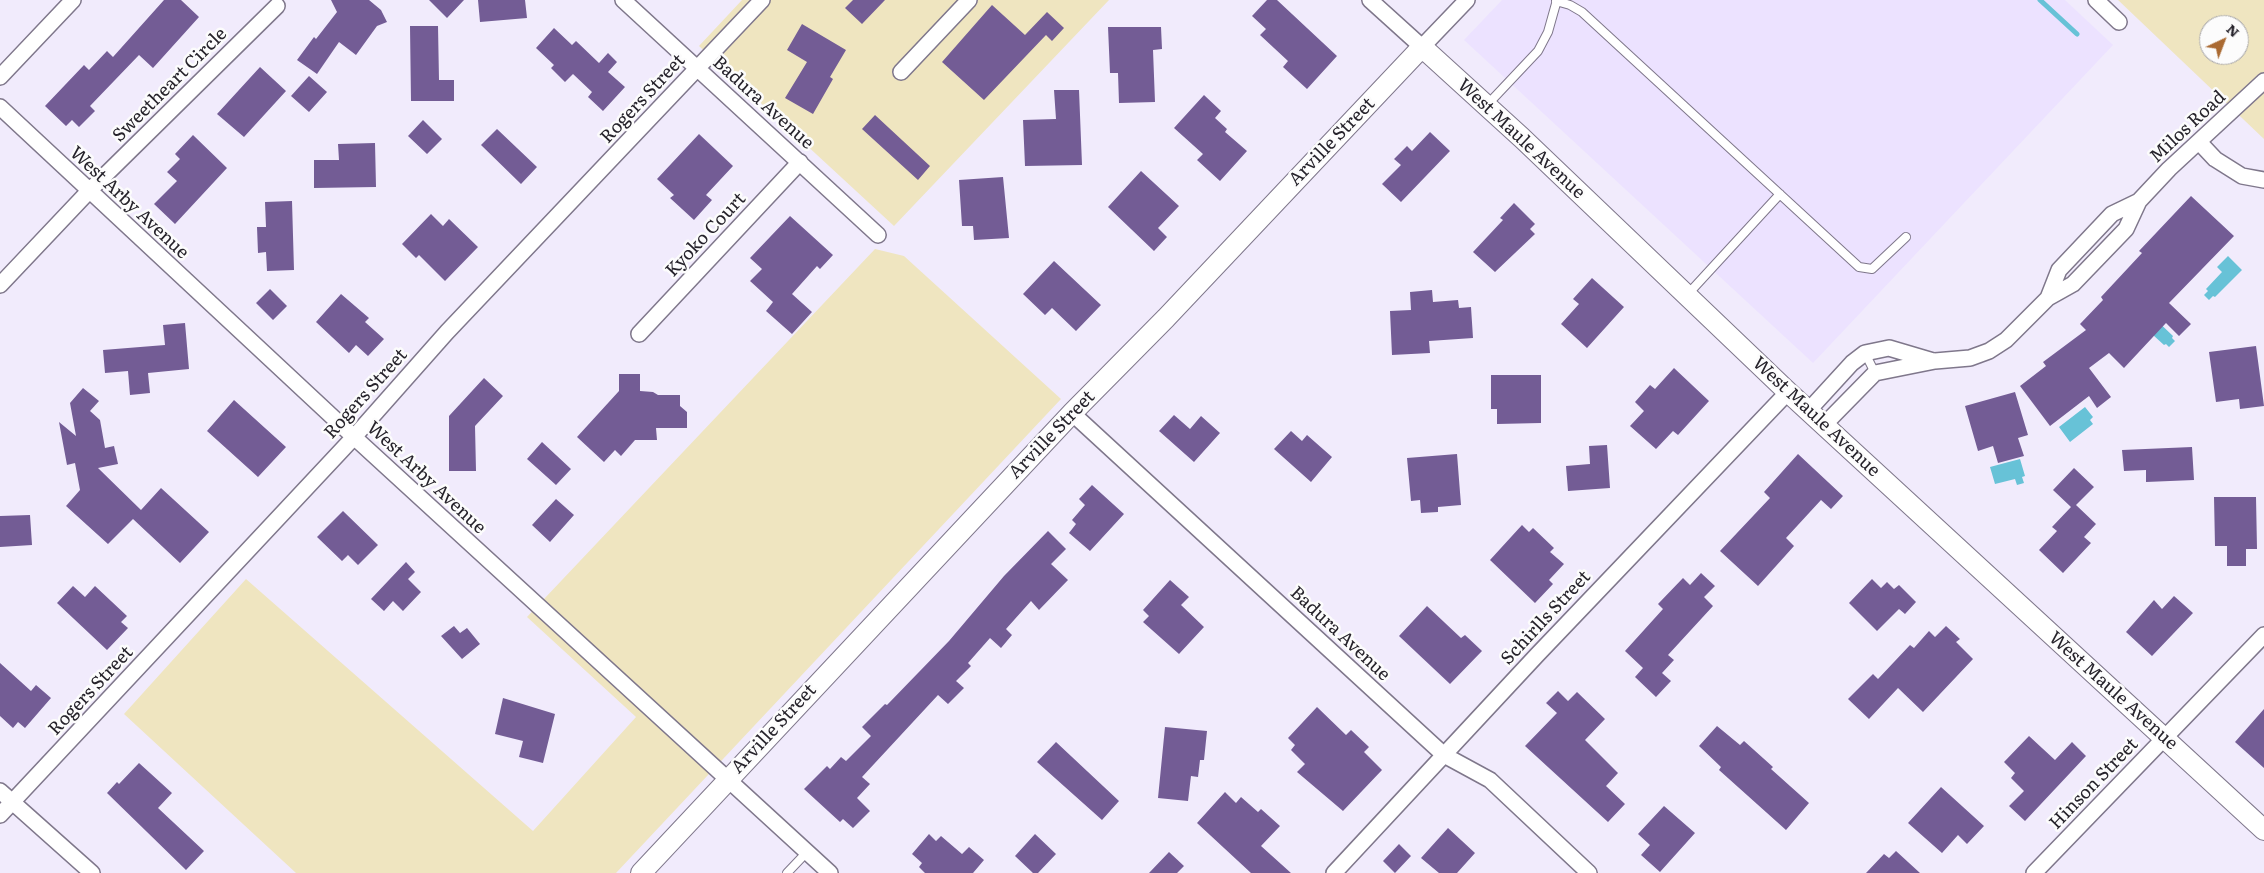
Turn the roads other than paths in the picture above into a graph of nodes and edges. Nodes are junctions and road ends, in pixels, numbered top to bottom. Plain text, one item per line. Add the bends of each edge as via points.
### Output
1 (73, 0) edge
2 (623, 0) edge
3 (762, 0) edge
4 (969, 0) edge
5 (1370, 0) edge
6 (1467, 0) edge
7 (1557, 0) edge
8 (2096, 0) edge
9 (277, 6) dead end
10 (2119, 22) dead end
11 (1422, 47) junction
12 (697, 69) junction
13 (901, 72) dead end
14 (0, 77) edge
15 (2264, 81) edge
16 (1486, 106) junction
17 (0, 107) edge
18 (2199, 142) junction
19 (800, 162) junction
20 (2264, 180) edge
21 (89, 191) junction
22 (1780, 194) junction
23 (2139, 201) junction
24 (878, 235) dead end
25 (1906, 236) dead end
26 (0, 285) edge
27 (1687, 295) junction
28 (2048, 298) junction
29 (639, 334) dead end
30 (1865, 353) junction
31 (1935, 361) junction
32 (1875, 373) junction
33 (1788, 392) junction
34 (1808, 411) junction
35 (1072, 412) junction
36 (1824, 425) junction
37 (354, 437) junction
38 (2264, 635) edge
39 (2165, 738) junction
40 (1444, 755) junction
41 (727, 779) junction
42 (0, 791) edge
43 (12, 802) junction
44 (0, 815) edge
45 (2264, 830) edge
46 (807, 852) junction
47 (92, 873) edge
48 (640, 873) edge
49 (787, 873) edge
50 (830, 873) edge
51 (1334, 873) edge
52 (1589, 873) edge
53 (2034, 873) edge

1 - 14 street
2 - 12 street, Badura Avenue
3 - 12 street, Rogers Street
4 - 13 street
5 - 11 street, West Maule Avenue
6 - 11 street, Arville Street
7 - 16 lane via 1548,32 1538,51
7 - 22 lane via 1582,12
8 - 10 street
9 - 21 street, Sweetheart Circle
11 - 16 street, West Maule Avenue
11 - 35 street, Arville Street via 1166,318
12 - 19 street, Badura Avenue
12 - 37 street, Rogers Street via 447,332
15 - 18 street, Milos Road
16 - 27 street, West Maule Avenue
17 - 21 street, West Arby Avenue
18 - 20 street via 2215,159 2242,176
18 - 23 street, Milos Road
19 - 24 street, Badura Avenue
19 - 29 street, Kyoko Court
21 - 26 street, Sweetheart Circle
21 - 37 street, West Arby Avenue
22 - 25 lane via 1863,269 1872,269
22 - 27 lane
23 - 28 street, Milos Road via 2129,225 2119,236 2073,284
23 - 28 street, Milos Road via 2112,214 2059,270
27 - 33 street, West Maule Avenue
28 - 31 street, Milos Road via 2014,334 1993,348 1970,358
30 - 31 street, Milos Road via 1889,348
30 - 32 lane
30 - 34 street, Milos Road
31 - 32 street, Milos Road
32 - 36 street
33 - 34 street, West Maule Avenue
33 - 40 street, Schirlls Street
34 - 36 street, West Maule Avenue
35 - 40 street, Badura Avenue
35 - 41 street, Arville Street
36 - 39 street, West Maule Avenue
37 - 41 street, West Arby Avenue
37 - 43 street, Rogers Street
38 - 39 street, Hinson Street
39 - 45 street, West Maule Avenue
39 - 53 street, Hinson Street
40 - 51 street, Schirlls Street
40 - 52 street, Badura Avenue via 1490,780
41 - 46 street, West Arby Avenue
41 - 48 street, Arville Street
42 - 43 street
43 - 44 street, Rogers Street
43 - 47 street
46 - 49 lane
46 - 50 street, West Arby Avenue

